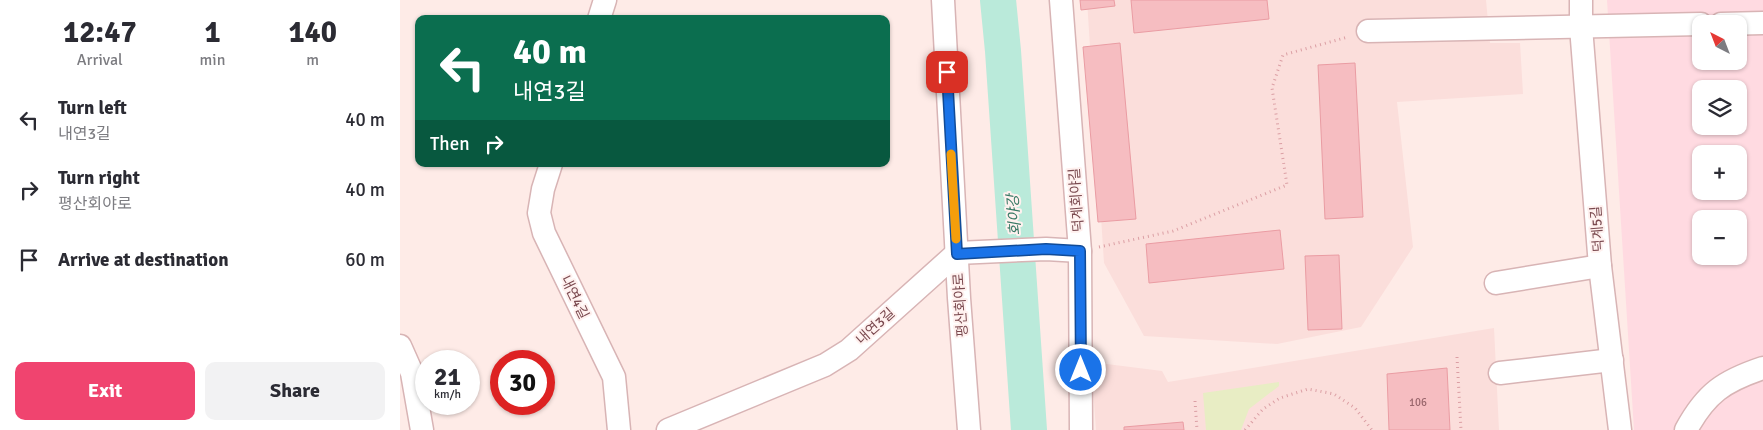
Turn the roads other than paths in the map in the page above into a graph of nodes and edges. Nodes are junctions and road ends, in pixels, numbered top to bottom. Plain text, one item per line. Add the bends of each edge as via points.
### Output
1 (605, 0) edge
2 (943, 0) edge
3 (1061, 0) edge
4 (1581, 0) edge
5 (600, 15) edge
6 (1748, 23) edge
7 (1763, 23) edge
8 (1692, 24) edge
9 (1581, 27) junction
10 (1368, 31) road end
11 (550, 167) edge
12 (1080, 251) junction
13 (957, 254) junction
14 (1600, 266) junction
15 (1496, 283) dead end
16 (400, 346) edge
17 (1612, 360) junction
18 (1763, 368) edge
19 (1500, 373) dead end
20 (422, 430) edge
21 (619, 430) edge
22 (668, 430) edge
23 (969, 430) edge
24 (1081, 430) edge
25 (1620, 430) edge
26 (1686, 430) edge

1 - 5 street
2 - 13 street, 평산회야로
3 - 12 street, 덕계회야길
4 - 9 street, 덕계5길
6 - 7 street
8 - 9 street
9 - 10 street
9 - 14 street, 덕계5길
11 - 21 street, 내연4길 via 539,214 544,233 614,377
12 - 13 street via 1046,249
12 - 24 street, 덕계회야길
13 - 22 street, 내연3길 via 849,350 825,365
13 - 23 street, 평산회야로
14 - 15 street
14 - 17 street, 덕계5길
16 - 20 street via 412,373
17 - 19 street
17 - 25 street, 덕계5길
18 - 26 street via 1720,386 1692,418

